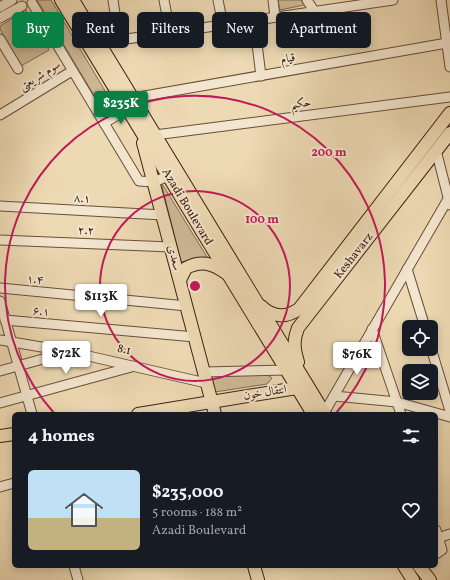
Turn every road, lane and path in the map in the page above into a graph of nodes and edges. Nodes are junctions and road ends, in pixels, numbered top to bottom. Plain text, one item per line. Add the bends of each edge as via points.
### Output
1 (12, 0) edge
2 (61, 0) edge
3 (73, 0) edge
4 (113, 0) edge
5 (164, 0) edge
6 (218, 0) edge
7 (273, 0) edge
8 (307, 0) edge
9 (392, 0) edge
10 (441, 0) edge
11 (382, 1) edge
12 (33, 2) edge
13 (19, 3) edge
14 (330, 4) edge
15 (0, 7) edge
16 (314, 11) junction
17 (80, 12) edge
18 (115, 12) edge
19 (166, 12) edge
20 (220, 12) edge
21 (308, 12) edge
22 (276, 17) joint
23 (0, 18) edge
24 (268, 18) edge
25 (0, 40) edge
26 (447, 43) junction
27 (102, 48) edge
28 (258, 48) edge
29 (450, 67) edge
30 (18, 69) dead end
31 (72, 71) junction
32 (261, 76) junction
33 (450, 97) edge
34 (130, 104) junction
35 (450, 113) edge
36 (0, 115) edge
37 (450, 119) edge
38 (104, 123) junction
39 (138, 126) junction
40 (450, 133) edge
41 (155, 135) junction
42 (424, 147) junction
43 (436, 150) junction
44 (168, 176) junction
45 (154, 182) junction
46 (449, 202) edge
47 (0, 206) edge
48 (163, 215) junction
49 (372, 223) junction
50 (0, 240) edge
51 (171, 247) junction
52 (407, 269) junction
53 (228, 274) junction
54 (180, 280) junction
55 (0, 288) edge
56 (254, 298) junction
57 (313, 301) junction
58 (0, 302) edge
59 (187, 306) junction
60 (5, 320) junction
61 (256, 320) junction
62 (423, 320) edge
63 (298, 328) junction
64 (372, 329) junction
65 (195, 337) junction
66 (0, 340) edge
67 (11, 341) junction
68 (281, 342) junction
69 (71, 352) junction
70 (433, 356) edge
71 (136, 365) junction
72 (18, 366) junction
73 (286, 370) junction
74 (0, 371) edge
75 (205, 377) junction
76 (297, 388) junction
77 (310, 389) junction
78 (334, 396) junction
79 (27, 397) junction
80 (397, 402) junction
81 (0, 403) edge
82 (213, 408) edge
83 (450, 411) edge
84 (31, 412) edge
85 (163, 412) edge
86 (319, 412) edge
87 (320, 412) edge
88 (322, 412) edge
89 (400, 412) edge
90 (432, 412) edge
91 (438, 414) edge
92 (450, 417) edge
93 (12, 434) edge
94 (0, 436) edge
95 (12, 484) edge
96 (0, 487) edge
97 (438, 534) edge
98 (450, 534) edge
99 (438, 537) edge
100 (438, 553) edge
101 (75, 568) edge
102 (255, 568) edge
103 (405, 568) edge
104 (78, 580) edge
105 (258, 580) edge
106 (413, 580) edge

1 - 15 street
2 - 34 main road, Azadi Boulevard
3 - 17 main road, Azadi Boulevard
4 - 18 street
5 - 19 street
6 - 20 street
7 - 22 street
8 - 16 street
9 - 11 street
10 - 26 street
11 - 14 street
12 - 13 street via 27,6
12 - 31 street
13 - 23 street
14 - 16 street
16 - 21 street
22 - 24 street
25 - 30 street
26 - 29 street
26 - 32 street, قیام
27 - 34 main road, Azadi Boulevard
28 - 32 street
31 - 36 street, سوم شریعتی
31 - 38 street
32 - 34 street, قیام
33 - 41 street, حکیم
34 - 38 street
34 - 39 main road, Azadi Boulevard
34 - 41 main road, Azadi Boulevard
35 - 42 main road, Keshavarz
37 - 42 main road via 437,136
38 - 45 street via 139,181
39 - 44 main road, Azadi Boulevard
39 - 45 main road, سعدی
40 - 43 main road, Keshavarz
41 - 56 main road, Azadi Boulevard
42 - 49 main road, Keshavarz
43 - 46 street
43 - 49 main road, Keshavarz
44 - 45 street
44 - 53 main road, Azadi Boulevard
45 - 48 main road, سعدی
46 - 52 street
47 - 48 street, ۸.۱
48 - 51 main road, سعدی
49 - 57 main road, Keshavarz
50 - 51 street, ۲.۲
51 - 54 main road, سعدی
52 - 62 street
52 - 64 street
53 - 54 main road via 213,264 198,264 186,268
53 - 61 main road, Azadi Boulevard
54 - 59 main road, سعدی
55 - 59 street, ۱.۴
56 - 57 main road, Keshavarz via 270,314 286,316
56 - 68 main road, Azadi Boulevard
57 - 63 main road, Keshavarz
58 - 60 street
59 - 65 main road, سعدی
60 - 65 street, ۶.۱
60 - 67 street
61 - 68 main road via 261,323 272,340
61 - 73 main road, Azadi Boulevard
63 - 68 main road
63 - 77 main road, Keshavarz via 294,349
64 - 78 street
64 - 80 street
65 - 75 main road, سعدی
66 - 67 street, 8.1
67 - 69 street, 8.1
67 - 72 street
68 - 77 main road, Azadi Boulevard
69 - 71 street, 8.1
69 - 72 street
70 - 83 street
71 - 75 street, 8.1
71 - 79 street
72 - 74 street
72 - 79 street
73 - 75 street, 8.1
73 - 76 main road, Azadi Boulevard
75 - 82 main road, سعدی
76 - 82 main road, انتقال خون
76 - 86 main road, Azadi Boulevard
77 - 87 main road, Azadi Boulevard
78 - 80 street
78 - 88 street
79 - 81 street
79 - 84 street
80 - 89 street
80 - 90 street
82 - 85 main road, انتقال خون
91 - 92 street
93 - 94 main road
95 - 96 street
97 - 98 street
99 - 100 street via 442,550
101 - 104 street
102 - 105 main road
103 - 106 main road

